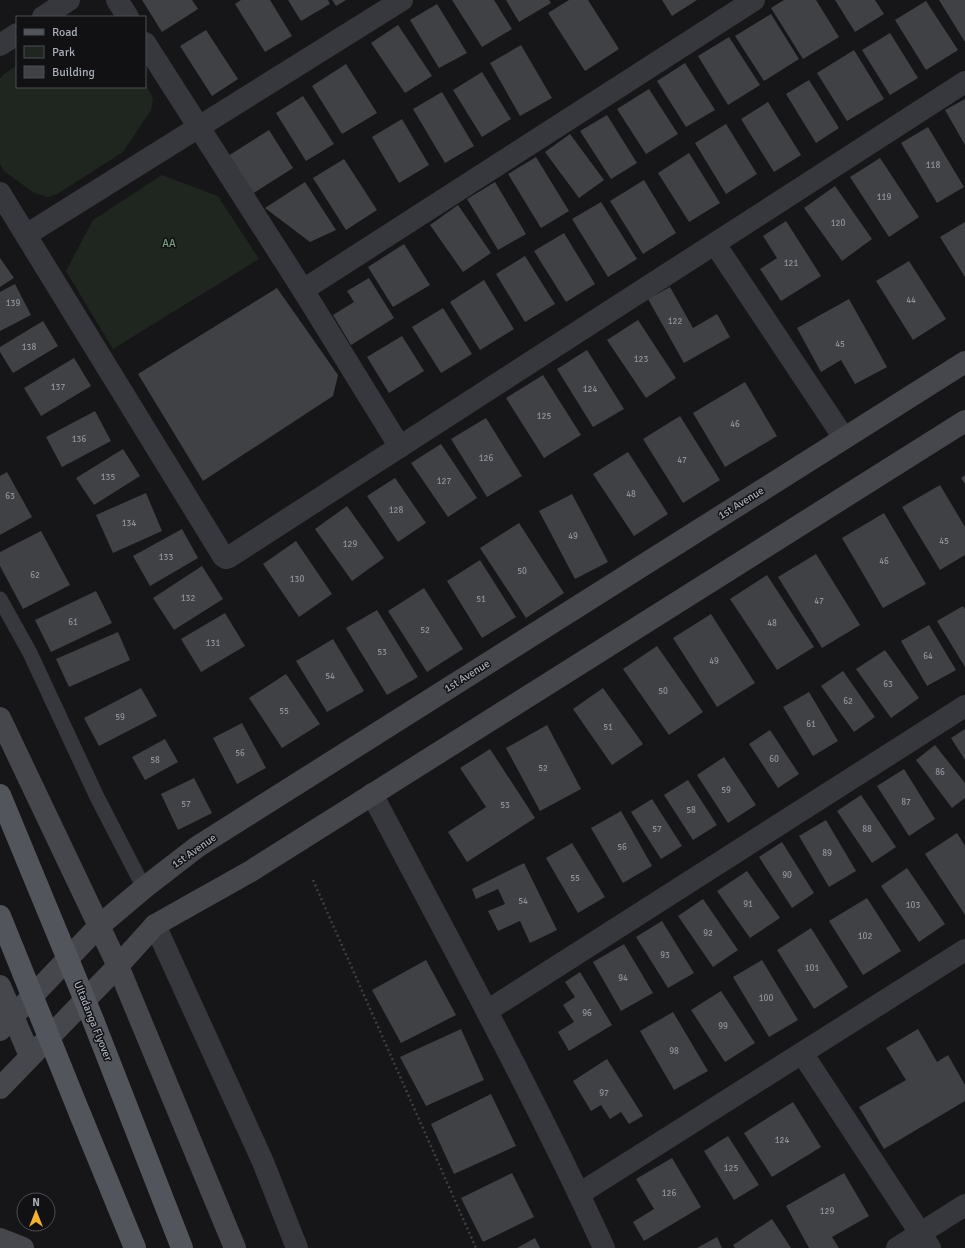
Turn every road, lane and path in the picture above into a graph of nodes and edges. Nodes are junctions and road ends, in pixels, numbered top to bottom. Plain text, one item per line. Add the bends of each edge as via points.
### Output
1 (69, 0) edge
2 (118, 0) edge
3 (402, 0) edge
4 (754, 0) edge
5 (45, 16) edge
6 (127, 16) edge
7 (16, 35) edge
8 (0, 45) edge
9 (146, 45) edge
10 (965, 82) edge
11 (198, 127) junction
12 (0, 193) edge
13 (26, 235) junction
14 (715, 244) junction
15 (303, 290) junction
16 (965, 362) edge
17 (965, 421) edge
18 (844, 438) junction
19 (400, 447) junction
20 (0, 598) edge
21 (965, 706) edge
22 (0, 718) edge
23 (372, 794) junction
24 (0, 795) edge
25 (313, 880) dead end
26 (144, 888) junction
27 (0, 916) edge
28 (155, 925) junction
29 (99, 926) junction
30 (965, 950) edge
31 (118, 966) junction
32 (0, 986) edge
33 (487, 1011) junction
34 (6, 1023) edge
35 (802, 1053) junction
36 (30, 1056) junction
37 (0, 1088) edge
38 (579, 1194) junction
39 (965, 1205) edge
40 (0, 1239) edge
41 (925, 1241) edge
42 (23, 1248) edge
43 (135, 1248) edge
44 (182, 1248) edge
45 (235, 1248) edge
46 (297, 1248) edge
47 (476, 1248) edge
48 (604, 1248) edge
49 (897, 1248) edge

1 - 5 street
2 - 6 street
3 - 11 street
4 - 15 street
7 - 8 street
9 - 11 street
10 - 14 street
11 - 13 street
11 - 15 street
12 - 13 street
13 - 19 street via 226,558
14 - 18 street
14 - 19 street
15 - 19 street
16 - 18 main road, 1st Avenue
17 - 23 main road
18 - 26 main road, 1st Avenue via 197,847
20 - 26 lane
21 - 33 street
22 - 29 main road
23 - 28 main road via 251,871
23 - 33 street
24 - 44 main road, Ultadanga Flyover, bridge via 93,1020
25 - 47 path
26 - 29 main road, 1st Avenue
27 - 43 main road, bridge
28 - 31 main road
28 - 46 street via 262,1162
29 - 31 main road
29 - 34 main road, 1st Avenue
30 - 35 street
31 - 36 main road
31 - 45 main road
32 - 34 main road
33 - 38 street
34 - 36 main road
35 - 38 street
35 - 41 street
36 - 37 main road
38 - 48 street
39 - 41 street
40 - 42 main road
41 - 49 street

